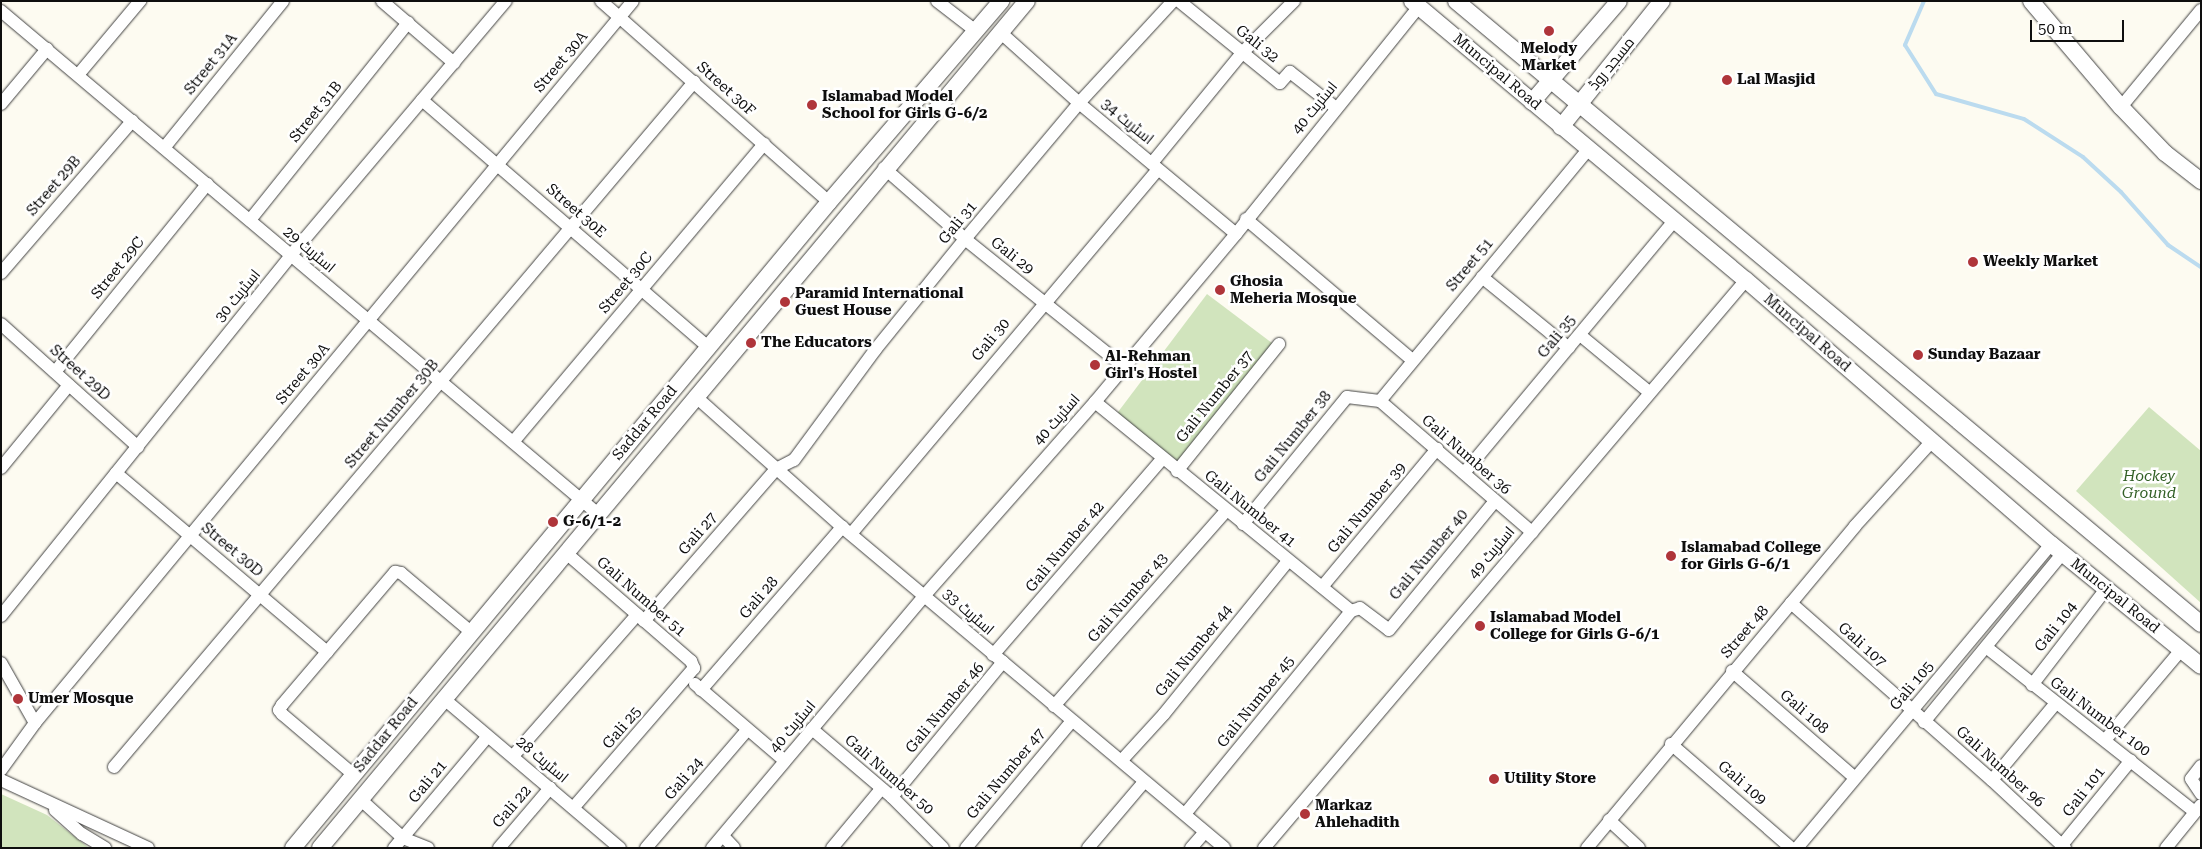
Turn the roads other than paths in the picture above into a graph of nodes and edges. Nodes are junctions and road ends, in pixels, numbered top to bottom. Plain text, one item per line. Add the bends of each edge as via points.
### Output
1 (140, 1) edge
2 (282, 1) edge
3 (382, 1) edge
4 (506, 1) edge
5 (601, 1) edge
6 (633, 1) edge
7 (937, 1) edge
8 (1001, 1) edge
9 (1027, 1) edge
10 (1173, 1) edge
11 (1179, 1) edge
12 (1294, 1) edge
13 (1456, 1) edge
14 (1619, 1) edge
15 (1662, 1) edge
16 (2031, 1) edge
17 (1416, 4) edge
18 (2201, 10) edge
19 (1, 11) edge
20 (620, 17) junction
21 (408, 23) junction
22 (976, 31) junction
23 (1000, 32) junction
24 (47, 49) junction
25 (1242, 53) junction
26 (454, 63) junction
27 (78, 75) junction
28 (1551, 80) junction
29 (694, 82) junction
30 (422, 100) junction
31 (1532, 102) junction
32 (1079, 103) junction
33 (1, 104) edge
34 (1580, 104) junction
35 (2121, 107) junction
36 (1336, 108) junction
37 (132, 121) junction
38 (1561, 127) junction
39 (764, 144) junction
40 (164, 148) junction
41 (1588, 150) junction
42 (497, 165) junction
43 (1155, 166) junction
44 (884, 168) junction
45 (2198, 174) edge
46 (207, 184) junction
47 (829, 202) junction
48 (1708, 212) junction
49 (1246, 219) junction
50 (250, 220) junction
51 (1674, 221) junction
52 (571, 228) junction
53 (1236, 234) junction
54 (1690, 234) junction
55 (965, 239) junction
56 (291, 255) junction
57 (1, 273) edge
58 (1482, 277) junction
59 (1746, 280) junction
60 (641, 289) junction
61 (1043, 302) junction
62 (368, 321) junction
63 (1, 324) edge
64 (1580, 335) junction
65 (1279, 344) dead end
66 (708, 347) junction
67 (1569, 348) junction
68 (1412, 360) junction
69 (1123, 366) junction
70 (55, 372) junction
71 (441, 382) junction
72 (69, 385) junction
73 (1649, 392) junction
74 (695, 396) junction
75 (1095, 402) junction
76 (1380, 402) junction
77 (1932, 440) junction
78 (512, 442) junction
79 (138, 447) junction
80 (1437, 449) junction
81 (1162, 459) junction
82 (1, 468) edge
83 (776, 469) junction
84 (1177, 471) junction
85 (116, 473) junction
86 (1464, 473) junction
87 (581, 500) junction
88 (1494, 502) junction
89 (1226, 511) junction
90 (597, 513) junction
91 (1243, 524) junction
92 (846, 530) junction
93 (1532, 532) junction
94 (190, 536) junction
95 (2057, 548) junction
96 (565, 552) junction
97 (1288, 561) junction
98 (1322, 588) junction
99 (2106, 589) junction
100 (260, 595) junction
101 (924, 596) junction
102 (1791, 603) junction
103 (1351, 611) junction
104 (1, 616) edge
105 (641, 618) junction
106 (2201, 624) edge
107 (1389, 630) joint
108 (471, 632) junction
109 (1986, 647) junction
110 (2181, 650) junction
111 (327, 652) junction
112 (998, 659) junction
113 (1, 663) edge
114 (2201, 666) edge
115 (1732, 671) junction
116 (691, 673) junction
117 (2032, 685) junction
118 (701, 690) junction
119 (443, 698) junction
120 (2056, 702) junction
121 (1054, 706) junction
122 (1912, 712) junction
123 (1072, 721) junction
124 (1924, 722) junction
125 (35, 724) junction
126 (812, 729) junction
127 (747, 730) junction
128 (488, 737) junction
129 (2106, 739) junction
130 (1671, 744) junction
131 (513, 756) junction
132 (1122, 760) junction
133 (2130, 760) junction
134 (785, 761) junction
135 (2201, 766) edge
136 (114, 767) dead end
137 (1, 770) edge
138 (354, 775) junction
139 (1854, 777) junction
140 (1, 780) edge
141 (1992, 780) junction
142 (1144, 782) junction
143 (550, 788) junction
144 (881, 789) junction
145 (2201, 794) edge
146 (892, 797) junction
147 (360, 799) junction
148 (46, 801) junction
149 (573, 808) junction
150 (2198, 808) edge
151 (1185, 814) junction
152 (1609, 820) junction
153 (1205, 832) junction
154 (723, 836) junction
155 (398, 843) edge
156 (613, 845) edge
157 (940, 847) edge
158 (2064, 847) edge
159 (105, 848) edge
160 (148, 848) edge
161 (293, 848) edge
162 (320, 848) edge
163 (428, 848) edge
164 (499, 848) edge
165 (646, 848) edge
166 (712, 848) edge
167 (734, 848) edge
168 (832, 848) edge
169 (966, 848) edge
170 (1088, 848) edge
171 (1191, 848) edge
172 (1224, 848) edge
173 (1264, 848) edge
174 (1587, 848) edge
175 (1640, 848) edge
176 (1791, 848) edge
177 (1797, 848) edge
178 (2166, 848) edge

1 - 27 street
2 - 40 street, Street 31A
3 - 21 street
4 - 26 street, اسٹریٹ 30
5 - 20 street, Street 30F
6 - 20 street, Street 30A
7 - 22 street
8 - 22 street, Saddar Road
9 - 23 street, Saddar Road
10 - 32 street, Gali 31
11 - 25 street, Gali 32
12 - 25 street, Gali 30
13 - 28 street, Muncipal Road
14 - 28 street
15 - 34 street, مسجد روڈ
16 - 35 street
17 - 31 street, Muncipal Road
17 - 36 street, اسٹریٹ 40
18 - 35 street
19 - 24 street, اسٹریٹ 29
20 - 29 street, Street 30F
20 - 42 street, Street 30A
21 - 26 street
21 - 50 street, Street 31B
22 - 47 street, Saddar Road
23 - 32 street, اسٹریٹ 34
23 - 44 street, Saddar Road
24 - 27 street, اسٹریٹ 29
24 - 33 street
25 - 36 street, Gali 32 via 1280,83 1290,72
25 - 43 street, Gali 30
26 - 30 street, اسٹریٹ 30
27 - 37 street, اسٹریٹ 29
28 - 31 street
28 - 34 street, Muncipal Road
29 - 39 street, Street 30F
29 - 52 street, Street Number 30B
30 - 42 street, Street 30E
30 - 56 street, اسٹریٹ 30
31 - 38 street, Muncipal Road
32 - 43 street, اسٹریٹ 34
32 - 55 street, Gali 31
34 - 38 street, مسجد روڈ
34 - 48 street, Muncipal Road
35 - 45 street via 2165,153
36 - 49 street, اسٹریٹ 40
37 - 40 street, اسٹریٹ 29
37 - 57 street, Street 29B
38 - 41 street, Muncipal Road
39 - 47 street, Street 30F
39 - 60 street, Street 30C
40 - 46 street, اسٹریٹ 29
41 - 51 street, Muncipal Road
41 - 58 street, Street 51
42 - 52 street, Street 30E
42 - 62 street, Street 30A
43 - 53 street, اسٹریٹ 34
43 - 61 street, Gali 30
44 - 55 street, Gali 29
44 - 74 street, Saddar Road
46 - 50 street, اسٹریٹ 29
46 - 70 street, Street 29C
47 - 66 street, Saddar Road
48 - 54 street
48 - 106 street, Muncipal Road
49 - 53 street, اسٹریٹ 40
49 - 68 street
50 - 56 street, اسٹریٹ 29
51 - 54 street, Muncipal Road
51 - 64 street, Gali 35
52 - 60 street, Street 30E
52 - 71 street, Street Number 30B
53 - 69 street, اسٹریٹ 40 via 1150,344
54 - 59 street, Muncipal Road
55 - 61 street, Gali 29
55 - 83 street, Gali 31 via 875,350 794,460
56 - 62 street, اسٹریٹ 29
56 - 79 street, اسٹریٹ 30
58 - 67 street
58 - 68 street, Street 51
59 - 73 street, اسٹریٹ 49
59 - 77 street, Muncipal Road
60 - 66 street, Street 30E
60 - 78 street, Street 30C
61 - 69 street, Gali 29
61 - 92 street, Gali 30
62 - 71 street, اسٹریٹ 29
62 - 94 street, Street 30A
63 - 70 street, Street 29D
64 - 67 street, Gali 35
64 - 73 street
65 - 84 street, Gali Number 37
66 - 87 street, Saddar Road
67 - 86 street, Gali 35
68 - 76 street, Street 51
69 - 75 street, اسٹریٹ 40
70 - 72 street, Street 29D
71 - 78 street, اسٹریٹ 29
71 - 100 street, Street Number 30B
72 - 79 street, Street 29D
72 - 82 street
73 - 93 street, اسٹریٹ 49
74 - 83 street, اسٹریٹ 33
74 - 90 street, Saddar Road
75 - 81 street, Gali Number 41
75 - 101 street, اسٹریٹ 40
76 - 80 street, Gali Number 36
76 - 91 street, Gali Number 38 via 1348,397
77 - 95 street, Muncipal Road
77 - 102 street, Street 48
78 - 87 street, اسٹریٹ 29
79 - 85 street, اسٹریٹ 30
80 - 86 street, Gali Number 36
80 - 98 street, Gali Number 39
81 - 84 street, Gali Number 41
81 - 112 street, Gali Number 42
83 - 92 street, اسٹریٹ 33
83 - 105 street, Gali 27
84 - 89 street, Gali Number 41
85 - 94 street, Street 30D
85 - 104 street, اسٹریٹ 30
86 - 88 street, Gali Number 36
87 - 90 street, اسٹریٹ 29
87 - 108 street, Saddar Road
88 - 93 street, Gali Number 36
88 - 107 street, Gali Number 40
89 - 91 street, Gali Number 41
89 - 121 street, Gali Number 43
90 - 96 street, Saddar Road
91 - 97 street, Gali Number 41
92 - 101 street, اسٹریٹ 33
92 - 118 street, Gali 28
93 - 173 street, اسٹریٹ 49
94 - 100 street, Street 30D
94 - 125 street, Street 30A
95 - 99 street, Muncipal Road
95 - 109 street
95 - 122 street, Gali 105
96 - 105 street, Gali Number 51
96 - 119 street, Saddar Road
97 - 98 street, Gali Number 41
97 - 132 street, Gali Number 44 via 1164,714
98 - 103 street, Gali Number 41
99 - 110 street, Muncipal Road
99 - 117 street, Gali 104
100 - 111 street, Street 30D
100 - 136 street, Street Number 30B
101 - 112 street, اسٹریٹ 33
101 - 126 street, اسٹریٹ 40
102 - 115 street, Street 48
102 - 122 street, Gali 107
103 - 107 street, Gali Number 41 via 1360,608
103 - 151 street, Gali Number 45
105 - 116 street, Gali Number 51 via 691,661
105 - 131 street, Gali 27
108 - 111 street via 399,572
108 - 138 street, Saddar Road
109 - 117 street, Gali Number 100
109 - 124 street
110 - 114 street, Muncipal Road
110 - 129 street
111 - 138 street via 279,710
112 - 121 street, اسٹریٹ 33
112 - 146 street, Gali Number 46
113 - 125 street
115 - 130 street, Street 48
115 - 139 street, Gali 108
116 - 118 street, Gali Number 51
116 - 149 street, Gali 25
117 - 120 street, Gali Number 100
118 - 127 street, Gali Number 51
119 - 128 street, اسٹریٹ 28
119 - 147 street, Saddar Road
120 - 129 street, Gali Number 100
120 - 141 street
121 - 123 street, اسٹریٹ 33
122 - 124 street, Gali Number 96
122 - 139 street, Gali 105
123 - 132 street, اسٹریٹ 33
123 - 169 street, Gali Number 47
124 - 141 street, Gali Number 96
125 - 137 street, Street 30A
126 - 134 street, اسٹریٹ 40
126 - 144 street, Gali Number 50
127 - 134 street, Gali Number 51
127 - 165 street, Gali 24
128 - 131 street, اسٹریٹ 28
128 - 155 street, Gali 21
129 - 133 street, Gali Number 100
130 - 152 street, Street 48
130 - 176 street, Gali 109
131 - 143 street, اسٹریٹ 28
132 - 142 street, اسٹریٹ 33
133 - 150 street, Gali Number 100
133 - 158 street, Gali 101
134 - 154 street, اسٹریٹ 40
135 - 145 street via 2191,783
138 - 161 street, Saddar Road
139 - 177 street, Gali 105
140 - 148 street
141 - 158 street, Gali Number 96
142 - 151 street, اسٹریٹ 33
142 - 170 street
143 - 149 street, اسٹریٹ 28
143 - 164 street, Gali 22
144 - 146 street, Gali Number 50
144 - 168 street
146 - 157 street, Gali Number 50
147 - 155 street
147 - 162 street, Saddar Road
148 - 159 street via 82,834
148 - 160 street
149 - 156 street, اسٹریٹ 28
150 - 178 street
151 - 153 street, اسٹریٹ 33
152 - 174 street, Street 48
152 - 175 street
153 - 171 street
153 - 172 street, اسٹریٹ 33
154 - 166 street, اسٹریٹ 40
154 - 167 street
155 - 163 street

